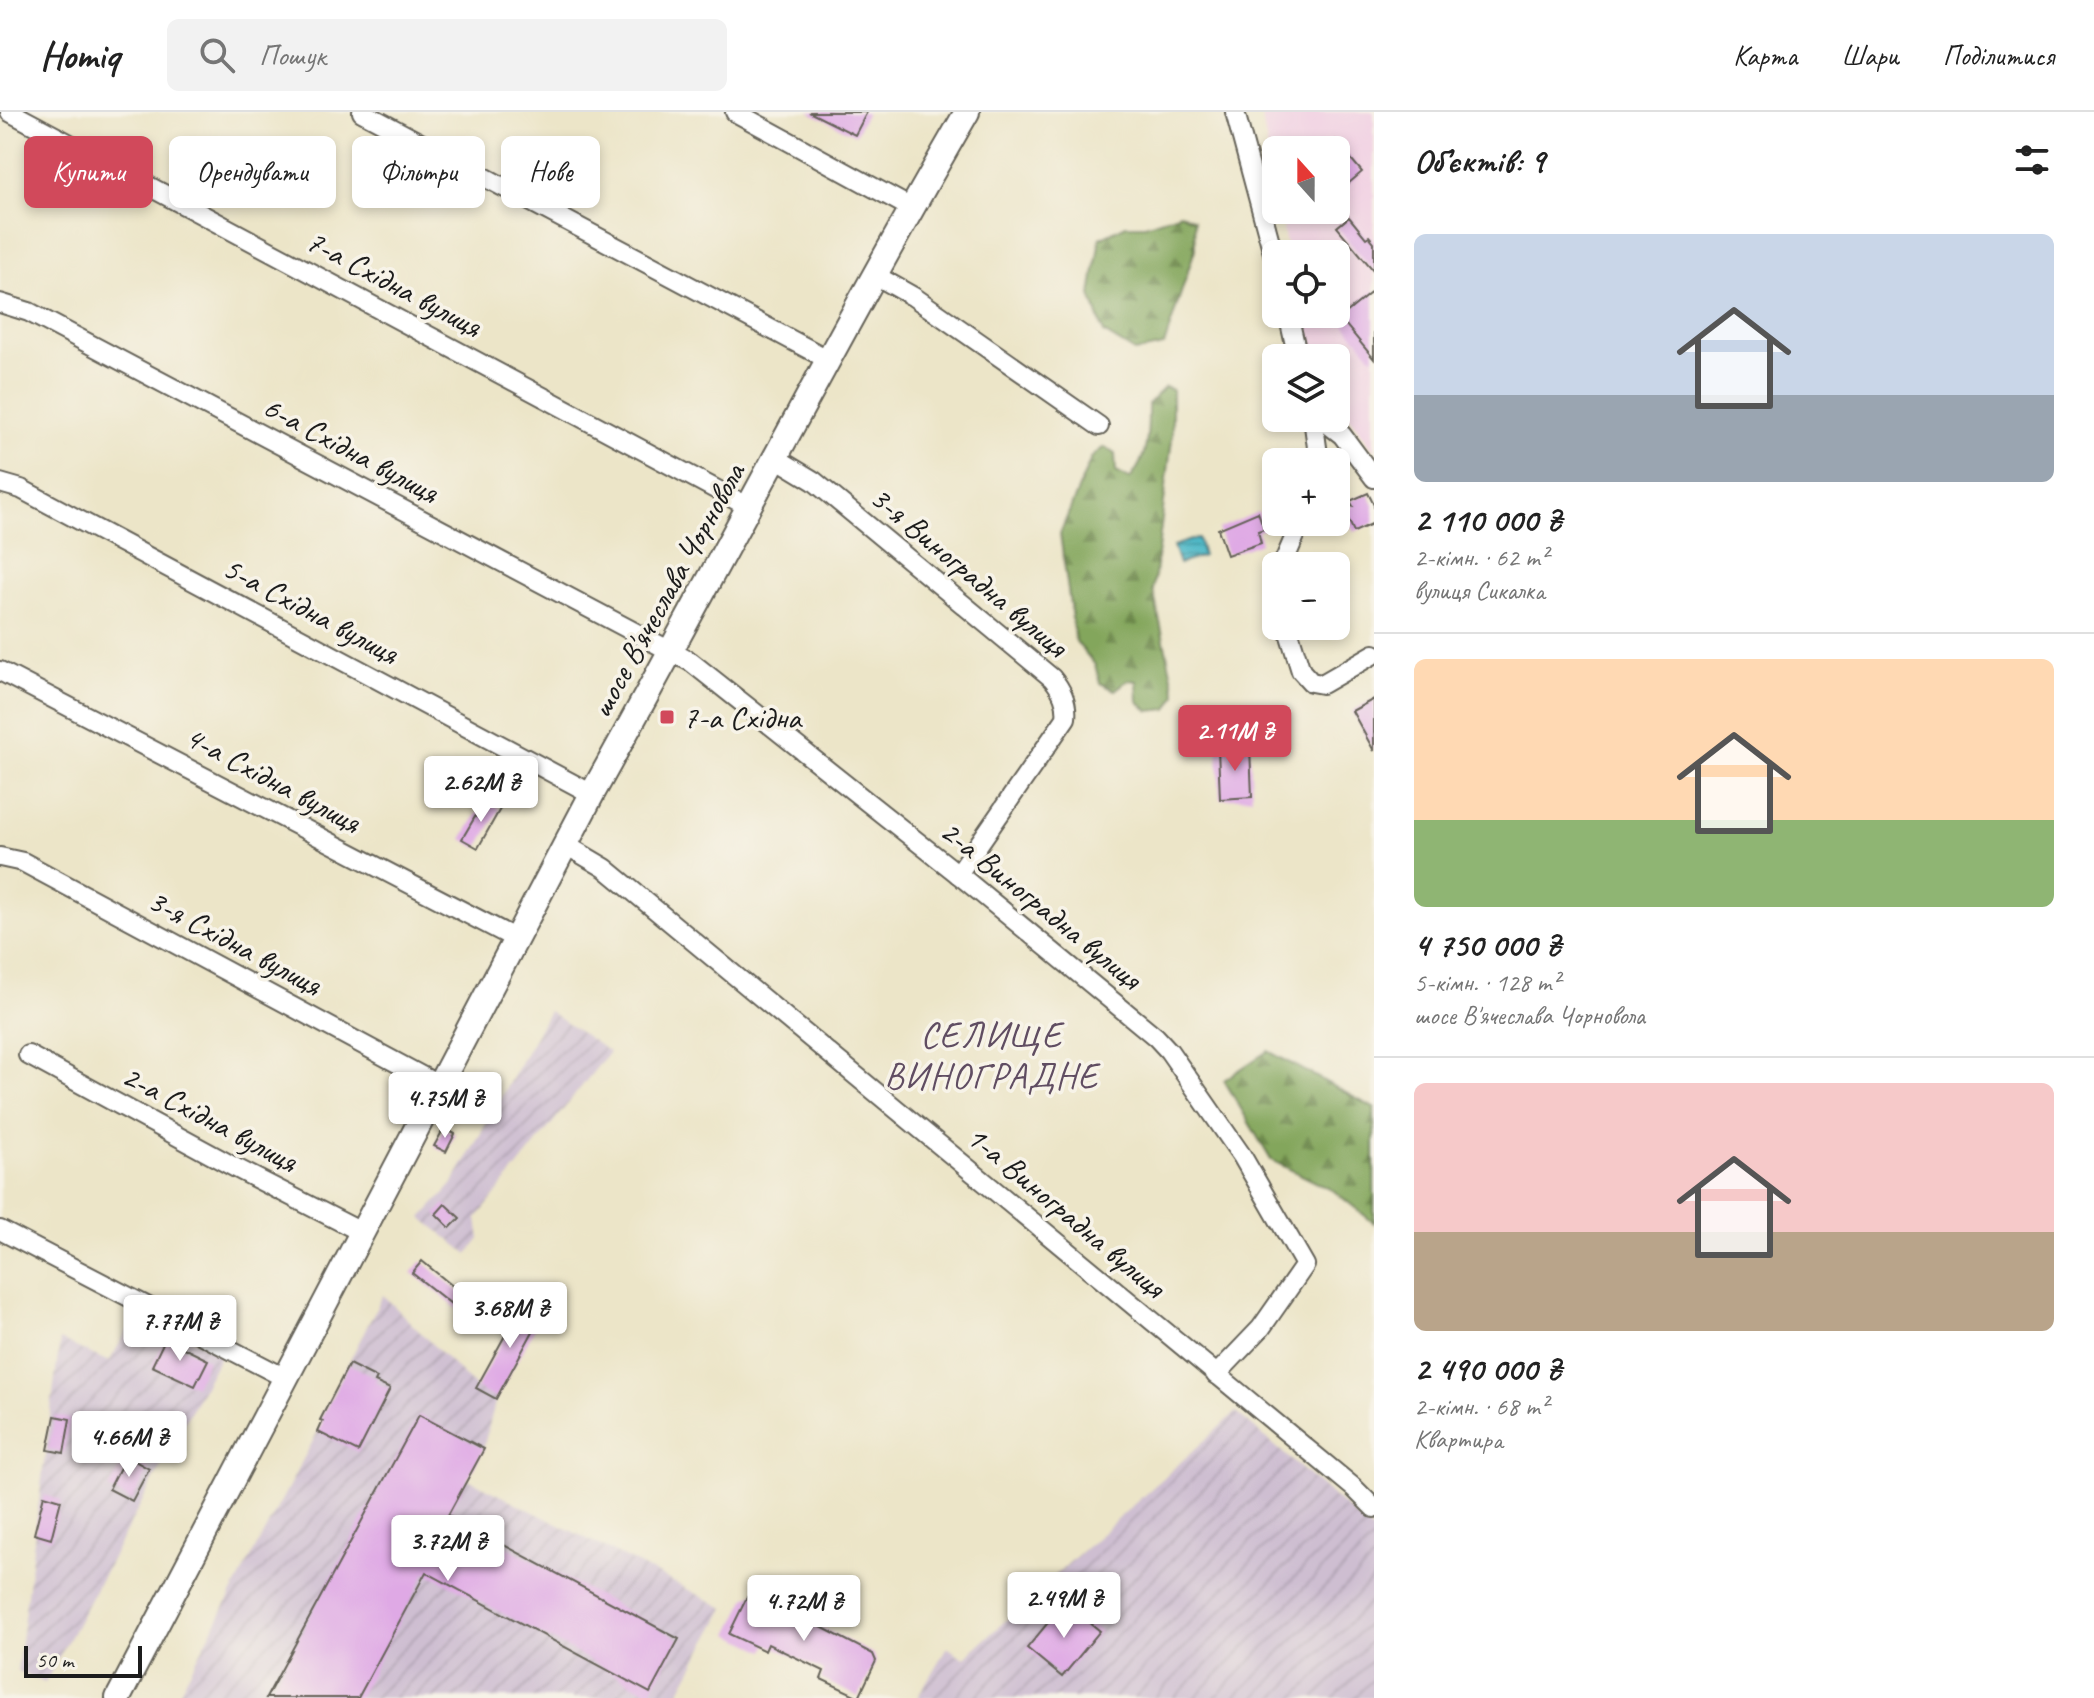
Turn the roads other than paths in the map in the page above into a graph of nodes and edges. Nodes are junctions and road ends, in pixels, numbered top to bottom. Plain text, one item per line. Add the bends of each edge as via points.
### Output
1 (10, 112) edge
2 (362, 112) edge
3 (735, 112) edge
4 (967, 112) edge
5 (1235, 112) edge
6 (911, 208) junction
7 (1270, 240) edge
8 (875, 275) junction
9 (0, 303) edge
10 (829, 360) junction
11 (1099, 426) dead end
12 (1338, 432) edge
13 (776, 458) junction
14 (1374, 478) edge
15 (0, 483) edge
16 (749, 507) junction
17 (1291, 640) edge
18 (671, 652) junction
19 (1374, 654) edge
20 (0, 671) edge
21 (592, 794) junction
22 (566, 845) junction
23 (0, 857) edge
24 (958, 874) junction
25 (518, 940) junction
26 (28, 1055) dead end
27 (440, 1086) junction
28 (0, 1230) edge
29 (363, 1233) junction
30 (1216, 1375) junction
31 (287, 1379) junction
32 (1374, 1508) edge
33 (118, 1698) edge

1 - 16 street, 7-а Східна вулиця
2 - 10 street
3 - 6 street
4 - 6 main road, шосе В'ячеслава Чорновола
5 - 7 street
6 - 8 main road, шосе В'ячеслава Чорновола
8 - 10 main road, шосе В'ячеслава Чорновола
8 - 11 street
9 - 18 street, 6-а Східна вулиця via 29,312
10 - 13 main road, шосе В'ячеслава Чорновола
12 - 14 street
13 - 16 main road, шосе В'ячеслава Чорновола
13 - 24 street, 3-я Виноградна вулиця via 814,481 1060,688 1066,718
15 - 21 street, 5-а Східна вулиця via 21,489
16 - 18 main road, шосе В'ячеслава Чорновола
17 - 19 street via 1301,671 1311,682 1322,684
18 - 21 main road, шосе В'ячеслава Чорновола
18 - 24 street, 2-а Виноградна вулиця via 709,673
20 - 25 street, 4-а Східна вулиця
21 - 22 main road, шосе В'ячеслава Чорновола
22 - 25 main road, шосе В'ячеслава Чорновола
22 - 30 street, 1-а Виноградна вулиця via 605,868
23 - 27 street, 3-я Східна вулиця via 23,862
24 - 30 street, 2-а Виноградна вулиця via 1169,1051 1242,1156 1305,1265 1261,1328
25 - 27 main road, шосе В'ячеслава Чорновола
26 - 29 street, 2-а Східна вулиця
27 - 29 main road, шосе В'ячеслава Чорновола
28 - 31 street
29 - 31 main road, шосе В'ячеслава Чорновола
30 - 32 street, 1-а Виноградна вулиця
31 - 33 main road, шосе В'ячеслава Чорновола

